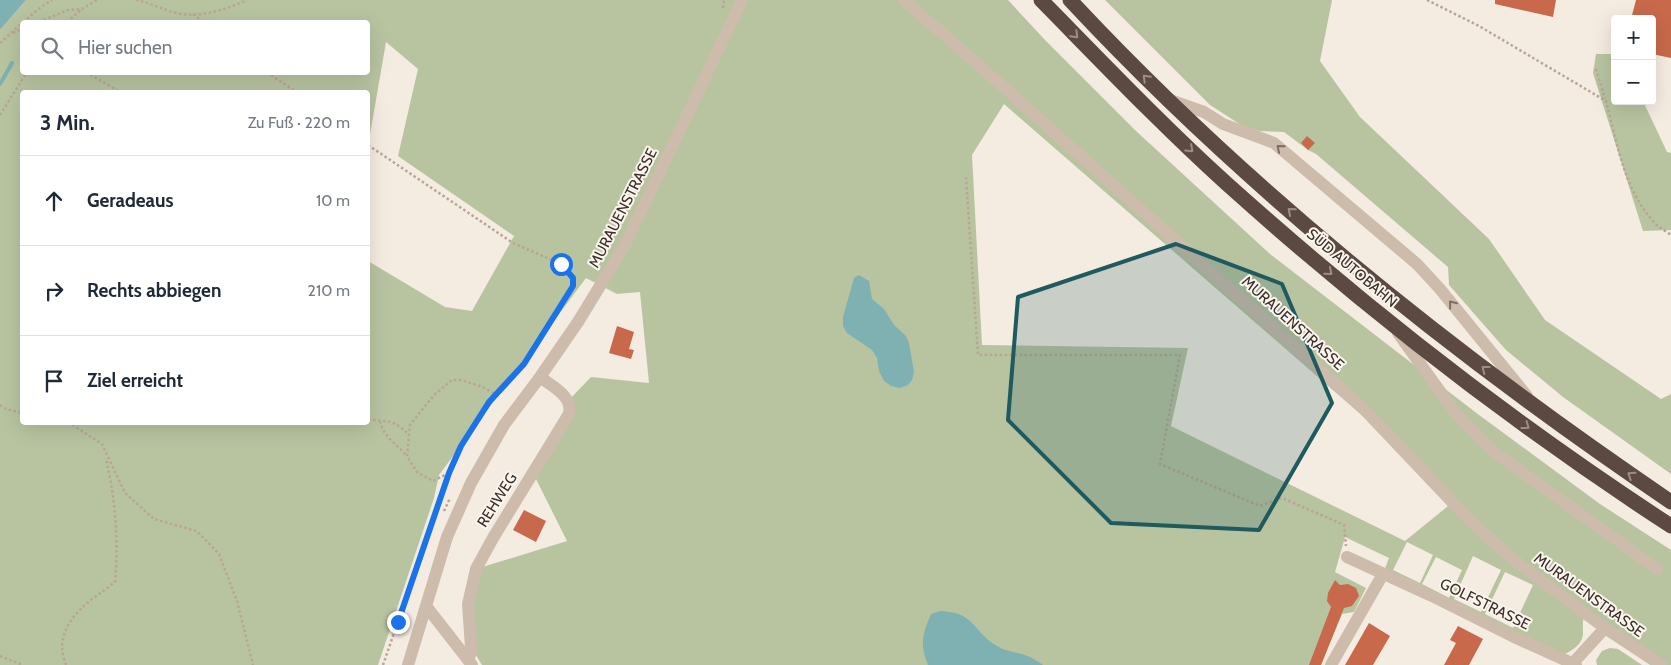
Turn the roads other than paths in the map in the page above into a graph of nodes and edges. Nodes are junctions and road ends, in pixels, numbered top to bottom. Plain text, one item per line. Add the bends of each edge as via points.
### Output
1 (742, 0) edge
2 (904, 0) edge
3 (1040, 0) edge
4 (1070, 0) edge
5 (1166, 98) junction
6 (1392, 325) junction
7 (540, 377) junction
8 (1538, 410) junction
9 (1671, 502) edge
10 (1671, 526) edge
11 (1347, 558) road end
12 (1657, 569) dead end
13 (1383, 574) junction
14 (426, 606) junction
15 (1605, 628) junction
16 (469, 662) edge
17 (1574, 664) edge
18 (408, 665) edge
19 (1331, 665) edge
20 (1662, 665) edge

1 - 7 street, MURAUENSTRASSE via 625,245
2 - 15 street, MURAUENSTRASSE via 1365,410 1473,524 1514,560
3 -> 6 highway, SÜD AUTOBAHN via 1226,182
5 -> 4 highway, SÜD AUTOBAHN
8 -> 5 highway, SÜD AUTOBAHN via 1325,241
8 -> 5 street via 1417,264 1274,142 1223,124 1204,112
6 -> 10 highway, SÜD AUTOBAHN via 1524,425
6 - 12 street via 1457,415 1494,452
7 - 14 street, MURAUENSTRASSE via 504,425 471,483 447,537
7 - 16 street, REHWEG via 569,400 569,414 476,569 468,604
9 -> 8 highway, SÜD AUTOBAHN
11 - 13 street, GOLFSTRASSE
13 - 17 street, GOLFSTRASSE
13 - 19 street
14 - 16 street, REHWEG
14 - 18 street, MURAUENSTRASSE
15 - 17 street, GOLFSTRASSE
15 - 20 street, MURAUENSTRASSE

